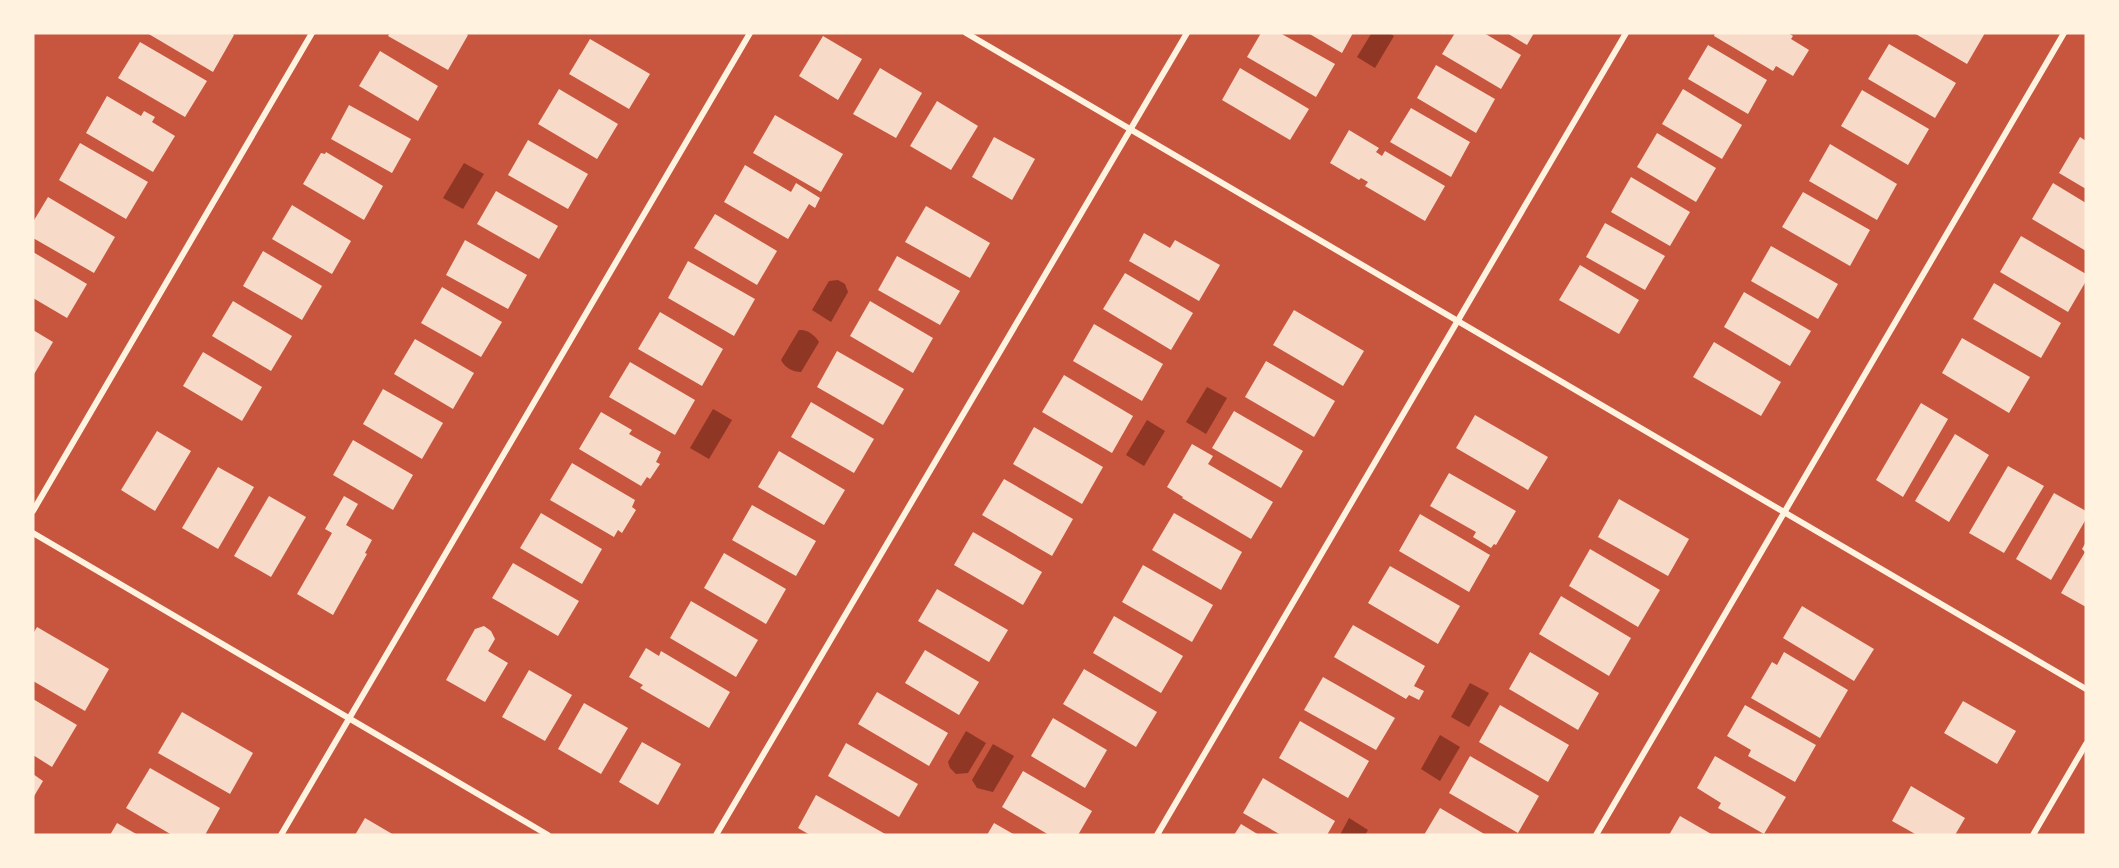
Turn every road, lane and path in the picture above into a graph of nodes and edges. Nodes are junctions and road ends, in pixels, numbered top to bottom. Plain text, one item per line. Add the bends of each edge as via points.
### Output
1 (312, 33) edge
2 (750, 33) edge
3 (966, 33) edge
4 (1187, 33) edge
5 (1626, 33) edge
6 (2064, 33) edge
7 (1131, 129) junction
8 (1457, 320) junction
9 (33, 511) edge
10 (1784, 513) junction
11 (33, 533) edge
12 (2086, 689) edge
13 (349, 718) junction
14 (2086, 744) edge
15 (281, 835) edge
16 (548, 835) edge
17 (716, 835) edge
18 (1157, 835) edge
19 (1596, 835) edge
20 (2033, 835) edge

1 - 9 street
2 - 13 street
3 - 7 street
4 - 7 street
5 - 8 street
6 - 10 street
7 - 8 street
7 - 17 street
8 - 10 street
8 - 18 street
10 - 12 street
10 - 19 street
11 - 13 street
13 - 15 street
13 - 16 street
14 - 20 street

